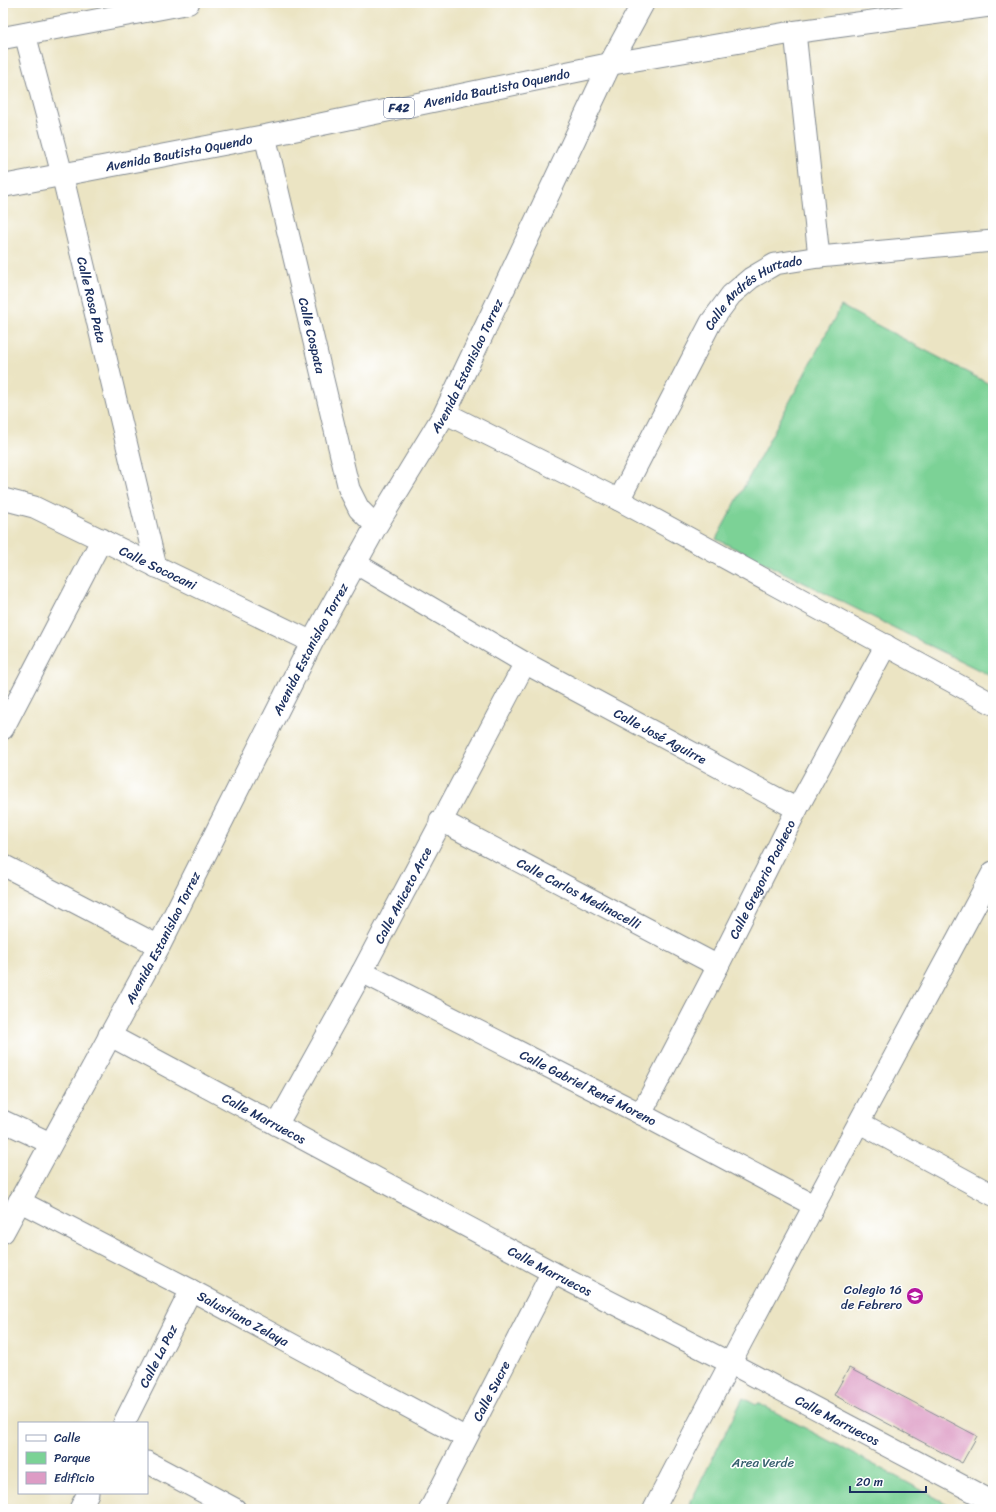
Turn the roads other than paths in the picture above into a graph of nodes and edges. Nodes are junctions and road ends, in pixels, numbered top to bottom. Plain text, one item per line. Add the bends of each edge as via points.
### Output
1 (188, 3) edge
2 (643, 3) edge
3 (993, 5) edge
4 (795, 32) junction
5 (25, 34) junction
6 (3, 38) edge
7 (610, 64) junction
8 (265, 136) junction
9 (62, 174) junction
10 (3, 186) edge
11 (993, 241) edge
12 (819, 258) junction
13 (445, 413) junction
14 (3, 499) edge
15 (619, 500) junction
16 (376, 526) junction
17 (102, 538) junction
18 (355, 563) junction
19 (156, 567) junction
20 (312, 642) junction
21 (886, 645) junction
22 (525, 663) junction
23 (993, 704) edge
24 (3, 729) edge
25 (797, 809) junction
26 (440, 820) junction
27 (3, 865) edge
28 (993, 872) edge
29 (160, 946) junction
30 (718, 966) junction
31 (362, 972) junction
32 (109, 1035) junction
33 (641, 1114) junction
34 (3, 1121) edge
35 (860, 1123) junction
36 (277, 1125) junction
37 (50, 1143) junction
38 (993, 1195) edge
39 (19, 1201) junction
40 (813, 1205) junction
41 (3, 1232) edge
42 (552, 1272) junction
43 (191, 1290) junction
44 (730, 1363) junction
45 (125, 1422) edge
46 (466, 1438) junction
47 (148, 1463) edge
48 (88, 1494) edge
49 (993, 1502) edge
50 (80, 1509) edge
51 (235, 1509) edge
52 (430, 1509) edge
53 (654, 1509) edge

1 - 5 street
2 - 7 street, Avenida Estanislao Torrez
3 - 4 street, Avenida Bautista Oquendo / F42
4 - 7 street, Avenida Bautista Oquendo / F42
4 - 12 street
5 - 6 street
5 - 9 street, Calle Rosa Pata
7 - 8 street, Avenida Bautista Oquendo / F42
7 - 13 street, Avenida Estanislao Torrez
8 - 9 street, Avenida Bautista Oquendo / F42
8 - 16 street, Calle Cospata via 349,489 359,509
9 - 10 street, Avenida Bautista Oquendo / F42
9 - 19 street, Calle Rosa Pata
11 - 12 street, Calle Andrés Hurtado
12 - 15 street, Calle Andrés Hurtado via 775,264 731,294 711,322
13 - 15 street
13 - 16 street, Avenida Estanislao Torrez
14 - 17 street, Calle Sococani via 34,507
15 - 21 street
16 - 18 street, Avenida Estanislao Torrez
17 - 19 street, Calle Sococani
17 - 24 street
18 - 20 street, Avenida Estanislao Torrez
18 - 22 street, Calle José Aguirre
19 - 20 street, Calle Sococani
20 - 29 street, Avenida Estanislao Torrez
21 - 23 street
21 - 25 street, Calle Gregorio Pacheco
22 - 25 street, Calle José Aguirre
22 - 26 street, Calle Aniceto Arce
25 - 30 street, Calle Gregorio Pacheco
26 - 30 street, Calle Carlos Medinacelli
26 - 31 street, Calle Aniceto Arce
27 - 29 street
28 - 35 street
29 - 32 street, Avenida Estanislao Torrez
30 - 33 street, Calle Gregorio Pacheco
31 - 33 street, Calle Gabriel René Moreno
31 - 36 street, Calle Aniceto Arce
32 - 36 street, Calle Marruecos
32 - 37 street, Avenida Estanislao Torrez
33 - 40 street, Calle Gabriel René Moreno
34 - 37 street
35 - 38 street
35 - 40 street
36 - 42 street, Calle Marruecos
37 - 39 street, Avenida Estanislao Torrez
39 - 41 street, Avenida Estanislao Torrez
39 - 43 street, Salustiano Zelaya
40 - 44 street
42 - 44 street, Calle Marruecos
42 - 46 street, Calle Sucre
43 - 45 street, Calle La Paz
43 - 46 street, Salustiano Zelaya
44 - 49 street, Calle Marruecos
44 - 53 street
46 - 52 street, Calle Sucre
47 - 51 street
48 - 50 street

